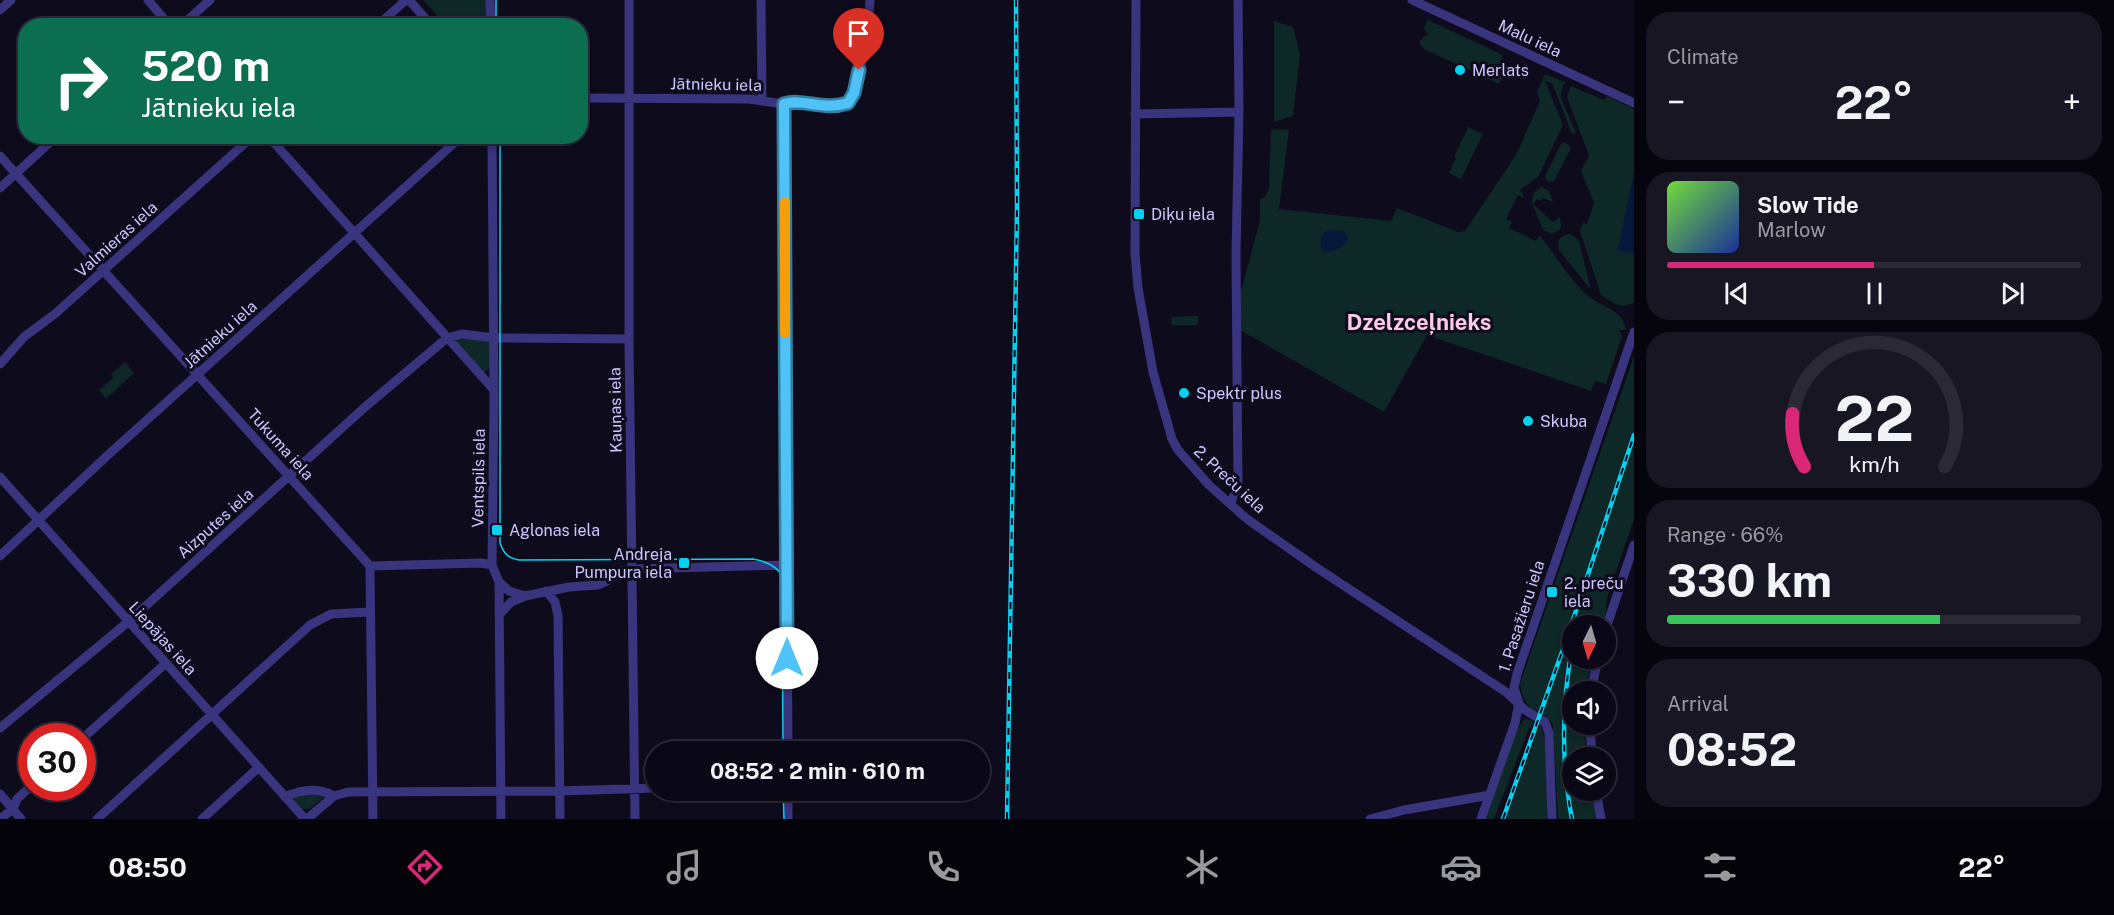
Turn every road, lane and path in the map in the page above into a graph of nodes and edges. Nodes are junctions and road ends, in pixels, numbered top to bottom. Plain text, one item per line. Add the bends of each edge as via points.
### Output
1 (11, 0) edge
2 (148, 0) edge
3 (210, 0) edge
4 (407, 0) edge
5 (490, 0) edge
6 (629, 0) edge
7 (761, 0) edge
8 (870, 0) edge
9 (1136, 0) edge
10 (1238, 0) edge
11 (1412, 0) edge
12 (0, 10) edge
13 (163, 18) edge
14 (190, 18) edge
15 (386, 18) edge
16 (424, 18) edge
17 (490, 18) edge
18 (629, 98) junction
19 (588, 99) edge
20 (762, 99) junction
21 (1634, 103) edge
22 (784, 104) junction
23 (1239, 112) junction
24 (1135, 114) junction
25 (48, 144) edge
26 (244, 144) edge
27 (275, 144) edge
28 (453, 144) edge
29 (492, 144) edge
30 (0, 156) edge
31 (16, 173) junction
32 (0, 188) edge
33 (353, 234) junction
34 (104, 270) junction
35 (1634, 332) edge
36 (447, 338) junction
37 (494, 338) junction
38 (629, 339) junction
39 (0, 364) edge
40 (198, 374) junction
41 (494, 390) junction
42 (290, 476) junction
43 (0, 477) edge
44 (1230, 504) junction
45 (39, 521) junction
46 (1634, 545) edge
47 (0, 556) edge
48 (492, 565) junction
49 (787, 565) junction
50 (370, 566) junction
51 (632, 568) junction
52 (499, 582) junction
53 (546, 591) junction
54 (525, 596) junction
55 (370, 612) junction
56 (499, 615) junction
57 (1610, 615) edge
58 (128, 622) junction
59 (165, 664) junction
60 (1519, 703) junction
61 (212, 716) junction
62 (96, 726) edge
63 (0, 728) edge
64 (788, 741) edge
65 (259, 767) junction
66 (645, 788) edge
67 (634, 789) junction
68 (372, 791) junction
69 (501, 791) junction
70 (560, 792) junction
71 (0, 794) edge
72 (1490, 795) junction
73 (334, 796) junction
74 (18, 797) edge
75 (285, 797) junction
76 (788, 801) edge
77 (1598, 801) edge
78 (13, 809) junction
79 (0, 819) edge
80 (21, 819) edge
81 (96, 819) edge
82 (202, 819) edge
83 (306, 819) edge
84 (373, 819) edge
85 (501, 819) edge
86 (560, 819) edge
87 (635, 819) edge
88 (788, 819) edge
89 (1370, 819) edge
90 (1481, 819) edge
91 (1552, 819) edge
92 (1601, 819) edge

1 - 12 street
2 - 13 street
3 - 14 street
4 - 15 street
4 - 16 street
5 - 17 street
6 - 18 street, Kauņas iela
7 - 20 street
8 - 22 street, Jātnieku iela via 854,93 848,103 830,107
9 - 24 street, 2. Preču iela
10 - 23 street
11 - 21 street, Malu iela
18 - 19 street, Jātnieku iela
18 - 20 street, Jātnieku iela
18 - 38 street, Kauņas iela
20 - 22 street, Jātnieku iela
22 - 49 street
23 - 24 street
23 - 44 street via 1238,487
24 - 44 street, 2. Preču iela via 1137,276 1158,392 1178,450
25 - 31 street
26 - 34 street, Valmieras iela
27 - 33 street
28 - 33 street, Jātnieku iela
29 - 37 street, Ventspils iela
30 - 31 street, Tukuma iela
31 - 32 street
31 - 34 street, Tukuma iela
33 - 36 street
33 - 40 street, Jātnieku iela
34 - 39 street, Valmieras iela via 24,337
34 - 40 street, Tukuma iela
35 - 60 street, 1. Pasažieru iela via 1517,674 1514,688
36 - 37 street via 462,334
36 - 41 street
36 - 42 street, Aizputes iela
37 - 38 street
37 - 41 street, Ventspils iela
38 - 51 street, Kauņas iela
40 - 42 street, Tukuma iela
40 - 45 street, Jātnieku iela
41 - 48 street, Ventspils iela
42 - 50 street, Tukuma iela
42 - 58 street, Aizputes iela
43 - 45 street, Liepājas iela
44 - 60 street, 2. Preču iela via 1317,568
45 - 47 street, Jātnieku iela
45 - 58 street, Liepājas iela
46 - 57 street
48 - 50 street
48 - 52 street, Ventspils iela
49 - 51 street
49 - 64 street
50 - 55 street
51 - 53 street via 598,585
51 - 67 street, Kauņas iela
52 - 54 street via 508,591
52 - 56 street, Ventspils iela
53 - 54 street
53 - 70 street via 555,602 558,615
54 - 56 street via 511,602
55 - 61 street via 331,614 310,625
55 - 68 street
56 - 69 street, Ventspils iela
58 - 59 street, Liepājas iela
58 - 63 street, Aizputes iela
59 - 61 street, Liepājas iela
59 - 62 street
60 - 72 street, 1. Pasažieru iela
60 - 91 street, 2. Preču iela via 1545,722 1548,729
61 - 65 street, Liepājas iela
61 - 81 street
65 - 75 street, Liepājas iela
65 - 82 street
66 - 67 street
67 - 70 street
67 - 87 street, Kauņas iela
68 - 69 street
68 - 73 street
68 - 84 street
69 - 70 street
69 - 85 street, Ventspils iela
70 - 86 street
71 - 78 street
72 - 89 street
72 - 90 street, 1. Pasažieru iela
73 - 75 street via 324,790 297,791
73 - 83 street
74 - 78 street
75 - 83 street, Liepājas iela
76 - 88 street
77 - 92 street
78 - 79 street
78 - 80 street

